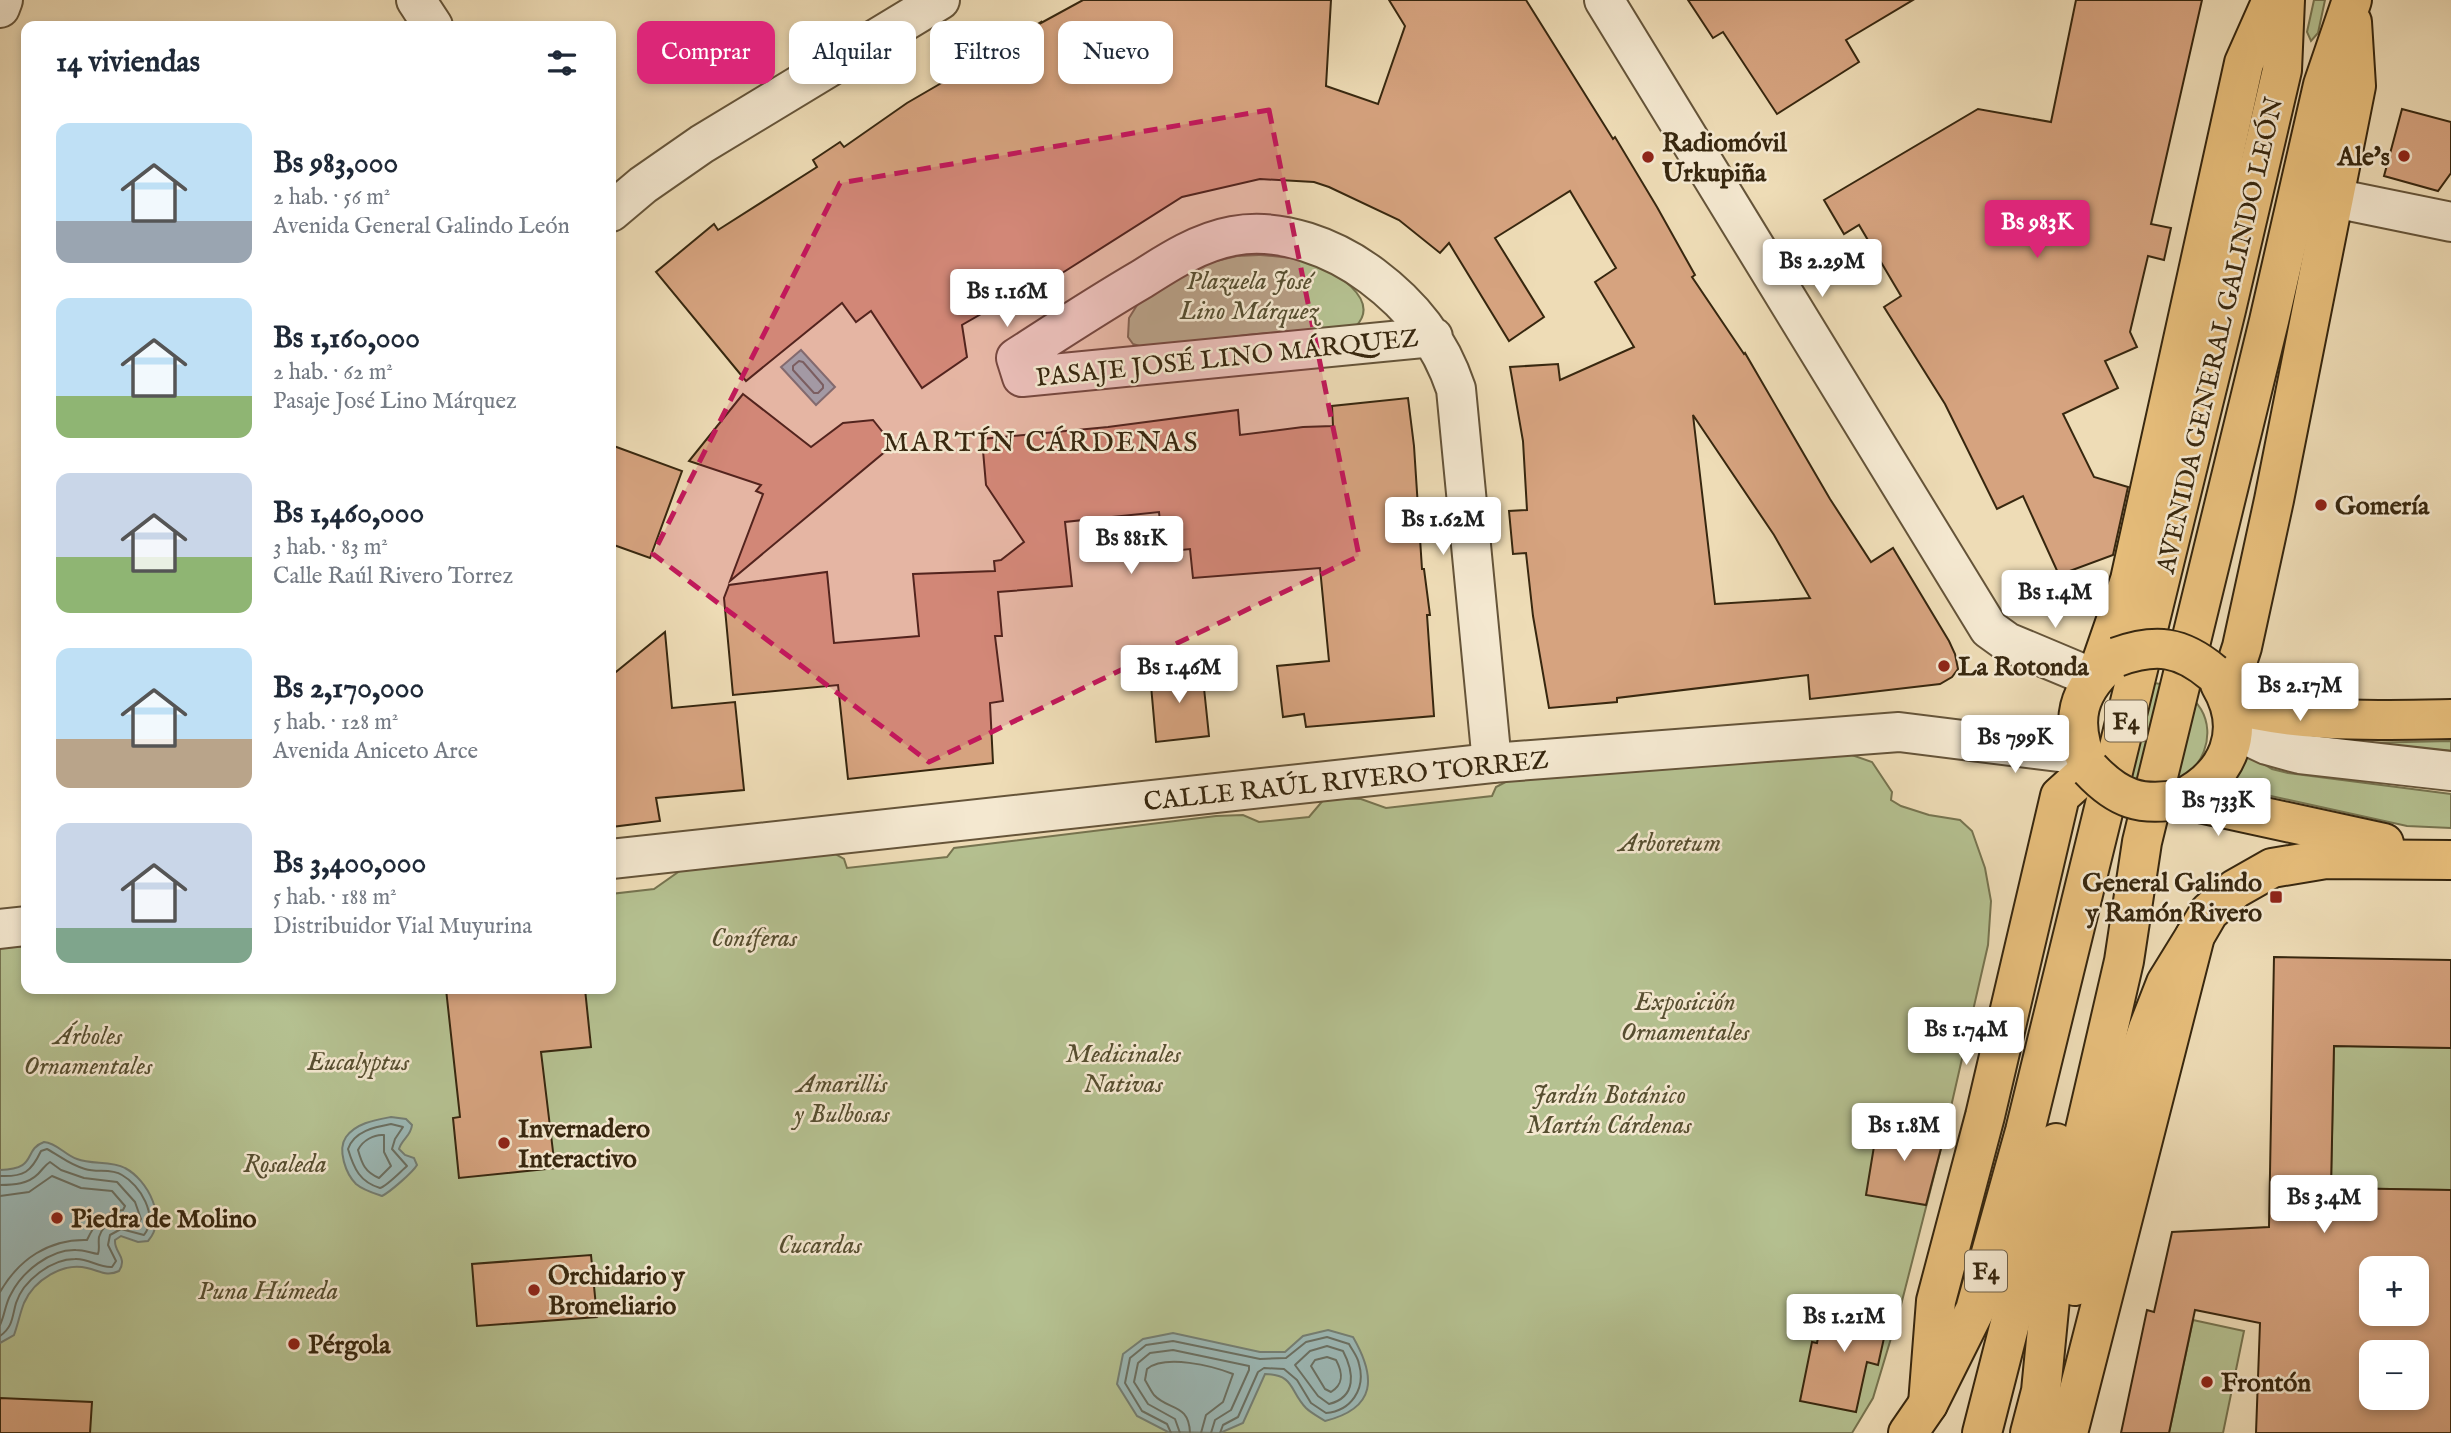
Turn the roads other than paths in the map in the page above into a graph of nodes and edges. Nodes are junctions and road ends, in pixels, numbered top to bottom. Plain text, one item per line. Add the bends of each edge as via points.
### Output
1 (3, 0) edge
2 (416, 0) edge
3 (940, 0) edge
4 (1604, 0) edge
5 (2272, 0) edge
6 (2285, 0) edge
7 (2351, 1) edge
8 (0, 8) edge
9 (430, 21) edge
10 (2334, 198) junction
11 (616, 208) edge
12 (2451, 222) edge
13 (1433, 337) junction
14 (2103, 669) junction
15 (2225, 700) junction
16 (2451, 719) edge
17 (2086, 762) junction
18 (1492, 763) junction
19 (2451, 771) edge
20 (2181, 799) junction
21 (2142, 842) junction
22 (616, 858) edge
23 (2451, 858) edge
24 (21, 927) edge
25 (0, 929) edge
26 (2194, 936) junction
27 (2041, 1391) junction
28 (1919, 1423) edge
29 (1982, 1433) edge
30 (2030, 1433) edge
31 (2068, 1433) edge

1 - 8 street
2 - 9 street
3 - 11 street via 702,144
4 - 14 street via 1989,629 2007,642
5 - 14 main road via 2244,63 2130,580
6 - 28 main road, AVENIDA GENERAL GALINDO LEÓN / F4 via 2282,70 2025,1131 1975,1310
7 - 10 main road via 2356,86
7 - 21 main road, AVENIDA GENERAL GALINDO LEÓN / F4 via 2323,85
10 - 12 street
10 - 15 main road via 2242,646
13 - 13 street, PASAJE JOSÉ LINO MÁRQUEZ via 1393,291 1353,262 1312,243 1270,235 1234,235 1171,261 1016,358 1022,377
13 - 18 street, PASAJE JOSÉ LINO MÁRQUEZ via 1448,363 1459,410
14 - 15 main road, bridge via 2136,650 2177,651 2197,660
14 - 17 main road via 2084,692 2079,707 2078,739
15 - 16 main road via 2253,710 2315,719
15 - 19 street via 2267,745 2300,754
15 - 20 main road via 2226,759 2215,776
17 - 18 street, CALLE RAÚL RIVERO TORREZ via 1899,732
17 - 20 main road, bridge via 2103,783 2121,795 2140,802
17 - 28 main road via 2060,796 1936,1301
18 - 22 street, CALLE RAÚL RIVERO TORREZ
20 - 23 main road
21 - 27 main road, F4 via 2124,961 2053,1268
21 - 29 main road via 2103,950
23 - 26 main road via 2326,859 2272,868 2235,889 2209,912
24 - 25 street
26 - 27 main road via 2166,983 2148,1029 2115,1128 2078,1276
26 - 31 main road
27 - 30 main road, F4

